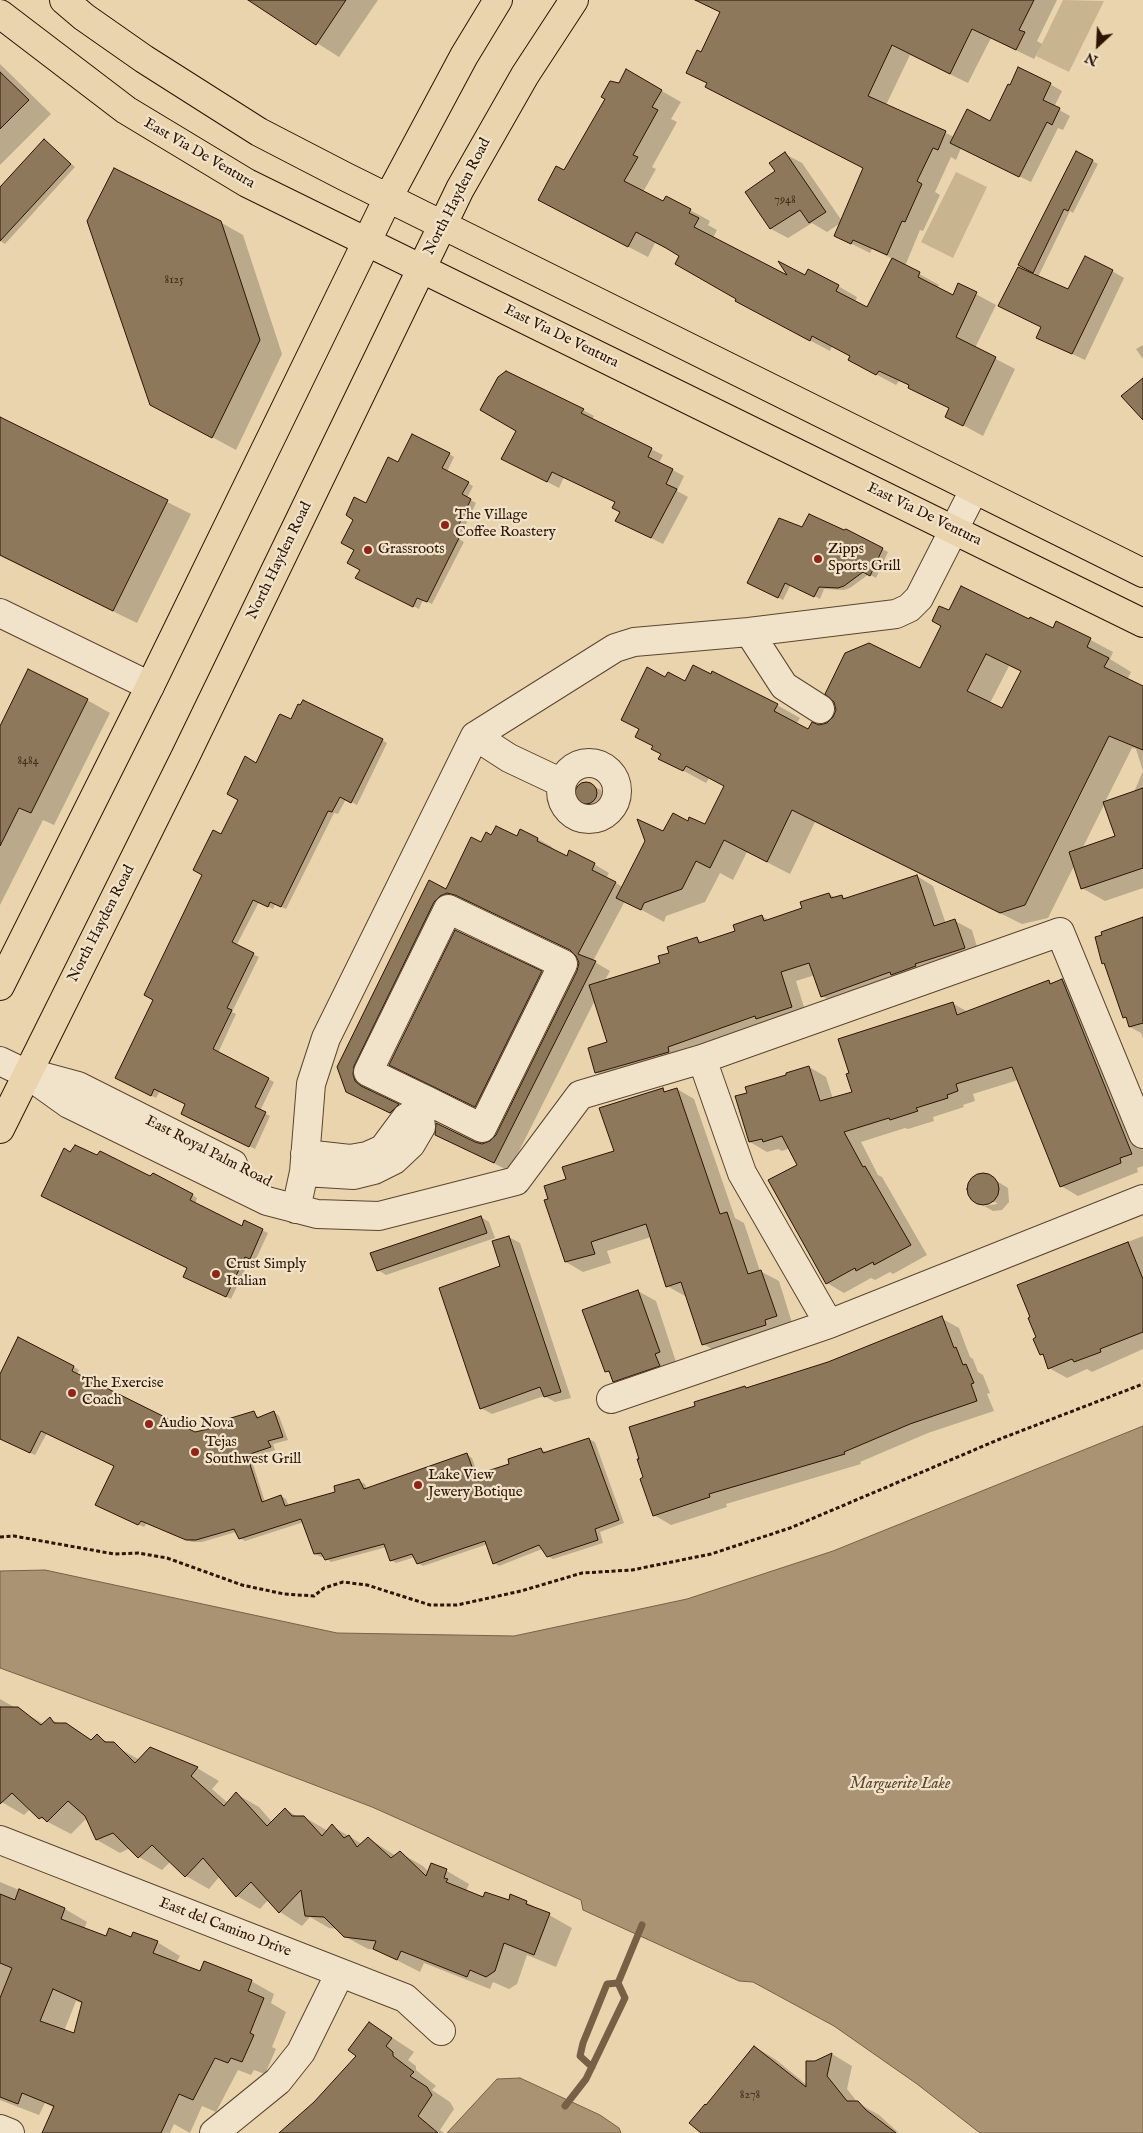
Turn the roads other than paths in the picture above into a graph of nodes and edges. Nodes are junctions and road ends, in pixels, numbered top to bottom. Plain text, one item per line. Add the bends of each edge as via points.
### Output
1 (64, 0) edge
2 (498, 0) edge
3 (574, 0) edge
4 (0, 14) edge
5 (388, 198) junction
6 (442, 224) junction
7 (366, 241) junction
8 (422, 268) junction
9 (974, 490) junction
10 (954, 530) junction
11 (1143, 573) edge
12 (0, 613) edge
13 (1143, 623) edge
14 (749, 632) junction
15 (150, 686) junction
16 (820, 709) dead end
17 (475, 736) junction
18 (562, 783) dead end
19 (0, 986) edge
20 (702, 1059) junction
21 (0, 1061) edge
22 (27, 1074) junction
23 (421, 1104) junction
24 (0, 1129) edge
25 (1143, 1134) edge
26 (304, 1163) junction
27 (1143, 1199) edge
28 (296, 1209) junction
29 (829, 1324) junction
30 (611, 1399) dead end
31 (0, 1840) edge
32 (340, 1973) junction
33 (441, 2031) dead end
34 (0, 2129) edge
35 (10, 2133) edge
36 (214, 2133) edge

1 - 5 main road via 144,59 259,132
2 - 5 main road via 464,56
3 - 6 main road, North Hayden Road via 525,74
4 - 7 main road, East Via De Ventura via 90,85 157,130 247,183
5 - 6 main road
5 - 7 main road
6 - 8 main road, North Hayden Road
6 - 9 main road
7 - 8 main road, East Via De Ventura
7 - 15 main road
8 - 10 main road, East Via De Ventura
8 - 22 main road, North Hayden Road
9 - 10 street
9 - 11 main road
10 - 13 main road, East Via De Ventura
10 - 14 street via 919,598 909,608 896,614
12 - 15 street
14 - 16 street via 784,686
14 - 17 street via 634,642 615,648
15 - 19 main road
17 - 18 street via 509,758
17 - 26 street via 326,1038 311,1084
20 - 25 street, East Royal Palm Road via 1060,932
20 - 28 street, East Royal Palm Road via 580,1095 516,1181 379,1216 317,1214
20 - 29 street via 742,1173
21 - 22 street, East Royal Palm Road
22 - 24 main road, North Hayden Road
22 - 28 street, East Royal Palm Road via 69,1104 267,1202
23 - 23 street via 368,1072 448,908 563,964 482,1128
23 - 26 street via 421,1126 412,1144 394,1160 354,1175
26 - 28 street
27 - 29 street
29 - 30 street
31 - 32 street, East del Camino Drive
32 - 33 street, East del Camino Drive via 405,1998
32 - 36 street via 301,2052 278,2081
34 - 35 street

